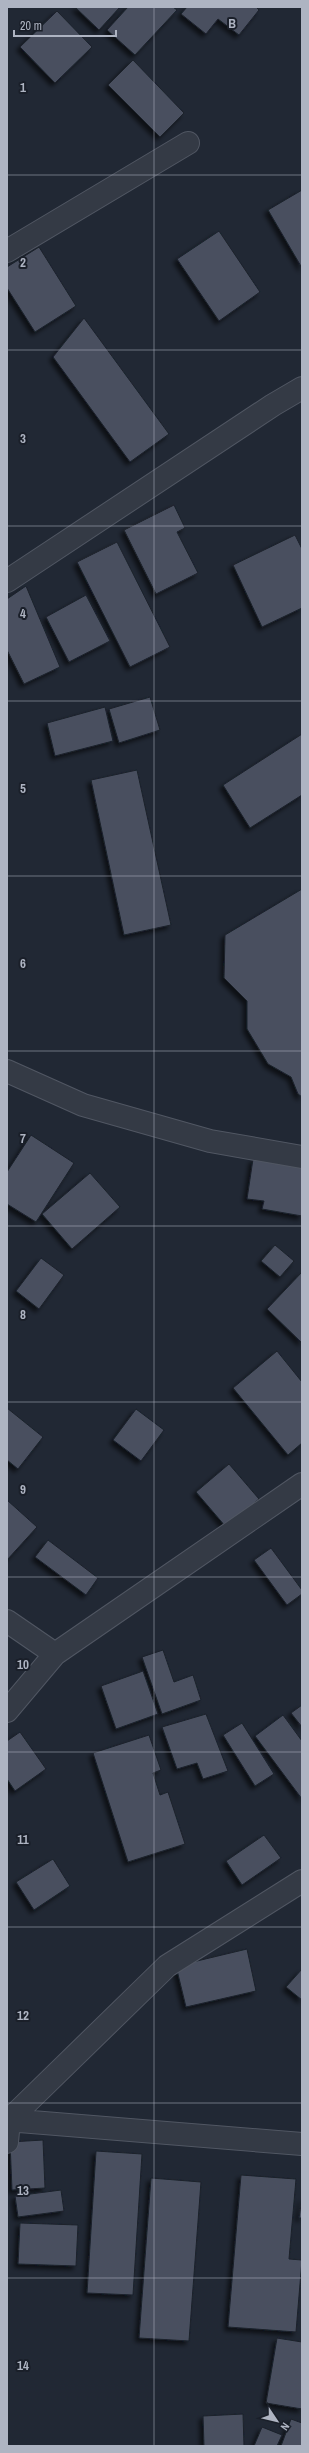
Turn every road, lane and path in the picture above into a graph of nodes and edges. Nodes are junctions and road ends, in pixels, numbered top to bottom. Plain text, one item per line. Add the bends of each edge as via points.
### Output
1 (188, 143) dead end
2 (7, 251) edge
3 (302, 388) edge
4 (7, 581) edge
5 (7, 1071) edge
6 (302, 1157) edge
7 (302, 1484) edge
8 (7, 1621) edge
9 (55, 1654) junction
10 (7, 1711) edge
11 (302, 1881) edge
12 (8, 2120) edge
13 (7, 2142) edge
14 (302, 2144) edge

1 - 2 street
3 - 4 street via 272,405
5 - 6 street via 83,1105 210,1141
7 - 9 street
8 - 9 street
9 - 10 street
11 - 12 street via 167,1966
12 - 13 street
12 - 14 street

